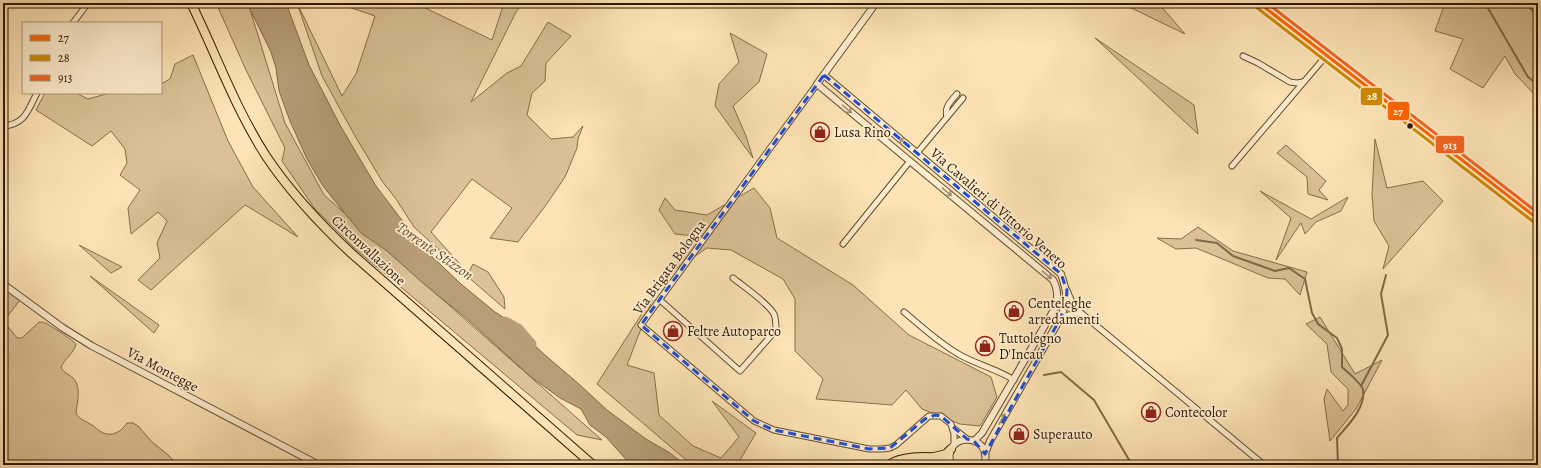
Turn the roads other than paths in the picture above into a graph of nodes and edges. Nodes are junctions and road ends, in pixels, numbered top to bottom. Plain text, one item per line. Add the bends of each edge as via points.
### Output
1 (88, 3) edge
2 (191, 3) edge
3 (876, 3) edge
4 (1259, 3) edge
5 (1535, 3) edge
6 (1538, 7) edge
7 (74, 22) edge
8 (1242, 56) dead end
9 (1326, 56) junction
10 (824, 75) junction
11 (1304, 81) junction
12 (817, 84) junction
13 (36, 94) edge
14 (956, 94) dead end
15 (963, 98) dead end
16 (947, 116) junction
17 (3, 126) edge
18 (917, 153) junction
19 (910, 161) junction
20 (1232, 166) dead end
21 (1538, 219) edge
22 (843, 244) dead end
23 (733, 278) dead end
24 (3, 284) edge
25 (1066, 290) junction
26 (660, 300) junction
27 (904, 312) dead end
28 (1081, 313) junction
29 (1060, 319) junction
30 (1014, 380) junction
31 (953, 428) junction
32 (967, 439) junction
33 (974, 441) junction
34 (953, 447) junction
35 (985, 454) junction
36 (932, 458) junction
37 (319, 465) edge
38 (593, 465) edge
39 (889, 465) edge
40 (950, 465) edge
41 (984, 465) edge
42 (1264, 465) edge

1 - 7 street
2 - 38 main road, Circonvallazione via 227,82 262,149 300,200 352,253
3 - 10 street, Via Brigata Bologna
4 - 9 main road
5 - 6 street
8 - 11 street via 1290,82
9 - 11 street
9 - 21 main road
10 - 12 street, Via Brigata Bologna
18 -> 10 street, Via Cavalieri di Vittorio Veneto
11 - 20 street
12 -> 19 street, Via Cavalieri di Vittorio Veneto
12 - 26 street, Via Brigata Bologna
13 - 17 street via 24,119 10,126
14 - 16 street via 947,107
15 - 16 street
16 - 18 street
18 - 25 street, Via Cavalieri di Vittorio Veneto via 1061,274
19 - 22 street, Via Cavalieri di Vittorio Veneto
19 -> 30 street, Via Cavalieri di Vittorio Veneto via 1056,284 1058,300 1055,308
23 - 26 street via 768,306 774,314 776,323 776,330 740,371
24 - 37 street, Via Montegge via 92,346
25 - 28 street
25 - 29 street, Via Cavalieri di Vittorio Veneto via 1066,305
26 - 31 street, Via Brigata Bologna via 641,326 754,421 774,430 869,449 890,448 896,445 929,416 941,416
27 - 30 street via 945,346
28 - 29 street
28 - 42 street
35 -> 29 street, Via Cavalieri di Vittorio Veneto via 1004,415
30 - 33 street, Via Cavalieri di Vittorio Veneto via 982,433
31 - 32 street
31 - 34 street
32 - 33 street
32 - 34 street via 959,441
33 - 35 street via 982,446
34 - 36 main road via 941,456
34 - 40 street via 949,457
35 - 41 street, Via Cavalieri di Vittorio Veneto
36 - 39 main road via 908,458
36 - 40 main road via 940,458

